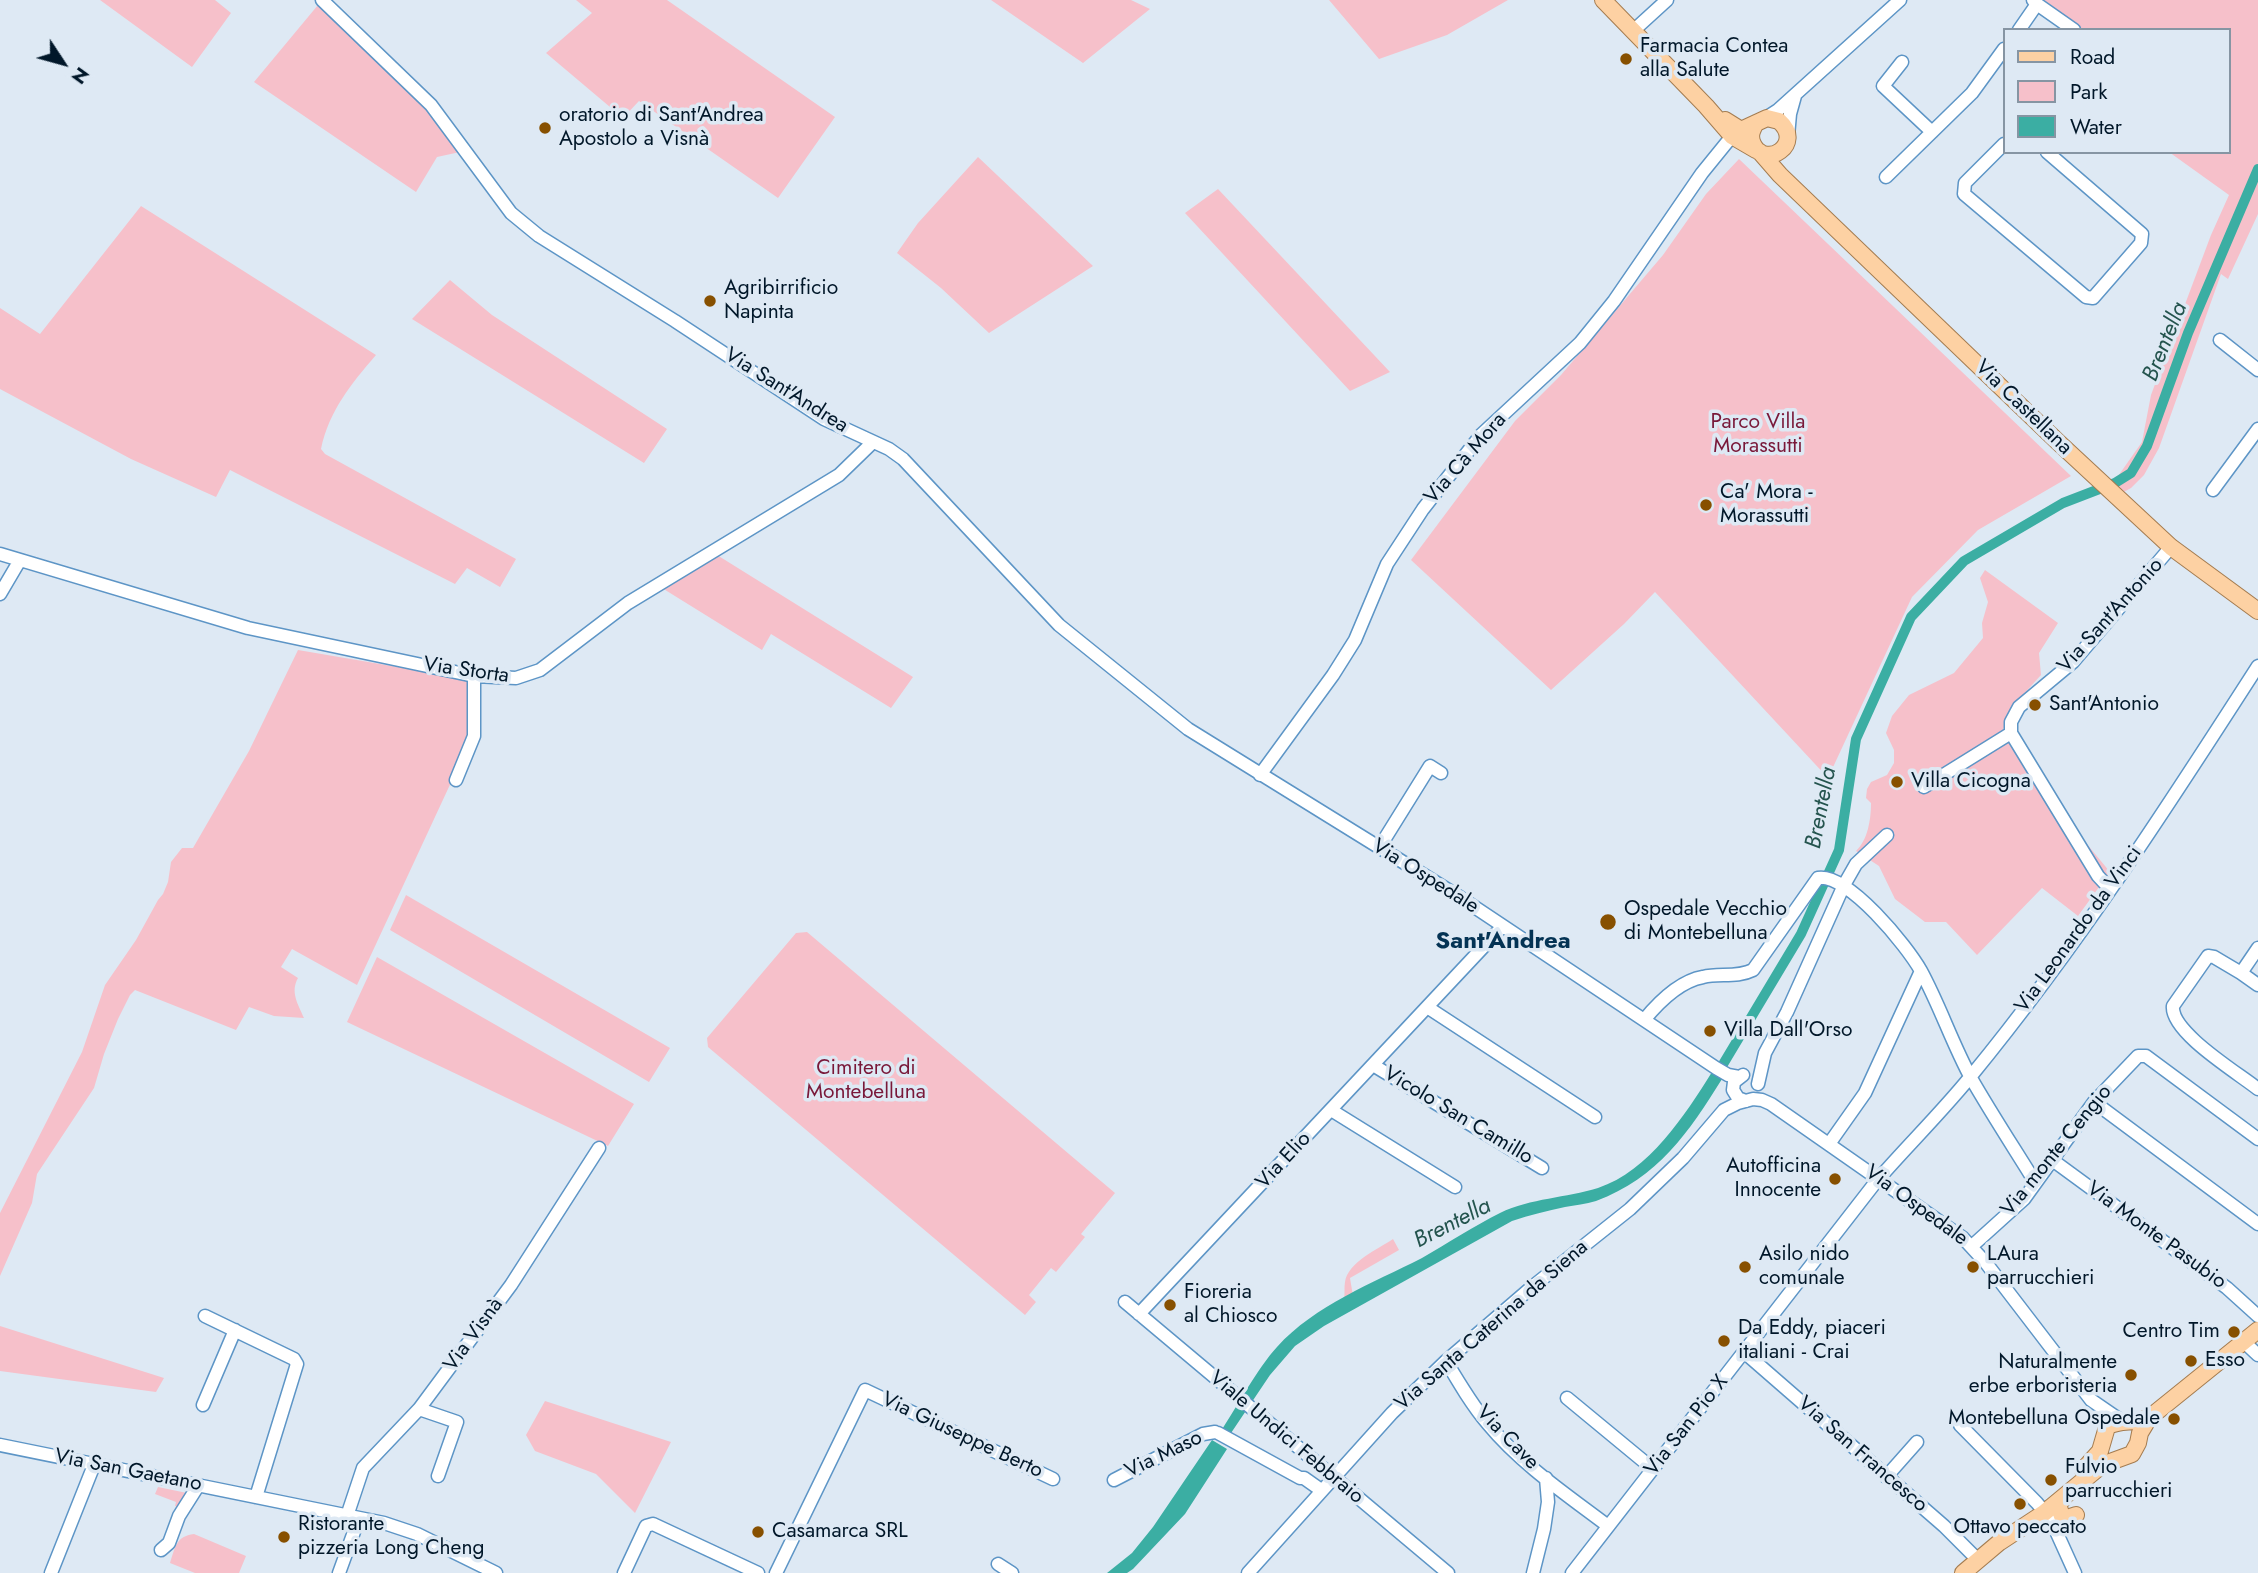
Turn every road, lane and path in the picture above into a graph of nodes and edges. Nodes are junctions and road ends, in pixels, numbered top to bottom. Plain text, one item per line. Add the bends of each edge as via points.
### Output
1 (322, 0) edge
2 (1603, 0) edge
3 (1667, 0) edge
4 (1900, 0) edge
5 (2035, 2) edge
6 (2020, 28) edge
7 (2071, 28) edge
8 (1633, 31) junction
9 (2002, 53) edge
10 (1902, 62) dead end
11 (1800, 90) junction
12 (1706, 106) junction
13 (1760, 121) junction
14 (1932, 132) junction
15 (1734, 137) junction
16 (1787, 139) junction
17 (2002, 146) edge
18 (1758, 151) junction
19 (2049, 154) edge
20 (1886, 177) dead end
21 (1799, 192) junction
22 (2220, 340) dead end
23 (2258, 370) edge
24 (2258, 429) edge
25 (873, 442) junction
26 (2213, 490) dead end
27 (2171, 547) junction
28 (0, 554) edge
29 (20, 560) junction
30 (0, 594) edge
31 (2258, 611) edge
32 (2258, 666) edge
33 (474, 676) junction
34 (2011, 733) junction
35 (1441, 773) dead end
36 (1260, 775) junction
37 (456, 780) dead end
38 (1924, 787) dead end
39 (1887, 835) dead end
40 (1379, 848) junction
41 (1844, 885) junction
42 (2110, 888) junction
43 (1502, 927) junction
44 (2258, 948) edge
45 (1921, 971) junction
46 (2241, 973) junction
47 (2258, 985) edge
48 (1427, 1007) junction
49 (1644, 1020) junction
50 (1765, 1053) junction
51 (1373, 1065) junction
52 (1971, 1077) junction
53 (1735, 1080) junction
54 (1758, 1085) junction
55 (2258, 1089) edge
56 (1747, 1100) junction
57 (2094, 1102) junction
58 (1771, 1104) junction
59 (1331, 1110) junction
60 (1595, 1117) dead end
61 (1716, 1118) junction
62 (2258, 1139) edge
63 (1829, 1144) junction
64 (599, 1148) dead end
65 (2051, 1159) junction
66 (1542, 1168) dead end
67 (1879, 1178) junction
68 (2035, 1182) junction
69 (1455, 1187) dead end
70 (2258, 1224) edge
71 (1972, 1246) junction
72 (1125, 1302) dead end
73 (1139, 1314) junction
74 (205, 1316) dead end
75 (2258, 1316) edge
76 (235, 1330) junction
77 (2258, 1330) edge
78 (2243, 1341) junction
79 (1744, 1353) junction
80 (2258, 1355) edge
81 (1446, 1361) junction
82 (1567, 1398) dead end
83 (203, 1405) dead end
84 (2093, 1406) junction
85 (419, 1409) junction
86 (1960, 1425) dead end
87 (2130, 1427) junction
88 (2104, 1438) junction
89 (1917, 1441) dead end
90 (0, 1446) edge
91 (2120, 1458) junction
92 (94, 1465) junction
93 (1653, 1469) junction
94 (438, 1476) dead end
95 (1332, 1477) junction
96 (1886, 1477) junction
97 (1546, 1478) junction
98 (1053, 1479) dead end
99 (1114, 1479) dead end
100 (198, 1486) junction
101 (1321, 1490) junction
102 (256, 1497) junction
103 (2063, 1499) junction
104 (2042, 1509) junction
105 (2076, 1515) joint
106 (353, 1517) junction
107 (1608, 1526) junction
108 (2059, 1538) junction
109 (161, 1550) dead end
110 (1978, 1560) junction
111 (998, 1564) dead end
112 (51, 1572) edge
113 (339, 1573) edge
114 (496, 1573) edge
115 (624, 1573) edge
116 (758, 1573) edge
117 (776, 1573) edge
118 (1012, 1573) edge
119 (1248, 1573) edge
120 (1448, 1573) edge
121 (1533, 1573) edge
122 (1572, 1573) edge
123 (1964, 1573) edge
124 (2075, 1573) edge

1 - 25 street, Via Sant'Andrea via 430,105 511,213 539,236 824,419
2 - 8 main road, Via Castellana
3 - 8 street
4 - 11 street
5 - 6 street
5 - 7 street
8 - 12 main road, Via Castellana
9 - 14 street via 1972,93
10 - 14 street via 1883,86
11 - 13 street
11 - 16 street via 1792,105
12 - 13 main road, Via Castellana via 1738,129
12 - 15 main road, Via Castellana
13 - 16 main road via 1771,118 1782,123
13 - 18 main road via 1751,138
14 - 20 street
15 - 18 main road, Via Castellana
15 - 36 street, Via Cà Mora via 1702,173 1580,344 1481,435 1423,509 1387,564 1355,640
16 - 18 main road via 1776,153
16 - 21 main road, Via Castellana via 1789,171
17 - 19 street via 1965,183 1964,194 2086,298 2093,298 2141,243 2142,234
18 - 21 main road, Via Castellana
21 - 27 main road, Via Castellana
22 - 23 street
24 - 26 street
25 - 33 street, Via Storta via 839,475 628,603 540,670 516,678
25 - 36 street, Via Sant'Andrea via 903,459 1059,625 1188,729
27 - 31 main road, Via Castellana
27 - 34 street, Via Sant'Antonio via 2073,662 2019,707
28 - 29 street, Via Storta
29 - 30 street
29 - 33 street, Via Storta via 248,628
32 - 42 street, Via Leonardo da Vinci
33 - 37 street via 474,736
34 - 38 street
34 - 42 street via 2098,876
35 - 40 street via 1430,766
36 - 40 street, Via Ospedale
39 - 41 street via 1856,864
40 - 43 street, Via Ospedale
41 - 45 street via 1857,894
41 - 49 street via 1823,878 1814,881 1753,970 1688,982
41 - 50 street
42 - 52 street, Via Leonardo da Vinci
43 - 48 street, Via Elio
43 - 49 street, Via Ospedale
44 - 46 street
45 - 52 street
45 - 63 street via 1865,1093
46 - 47 street
46 - 55 street via 2208,956 2172,1012 2187,1034
48 - 51 street, Via Elio
48 - 60 street
49 - 53 street, Via Ospedale
50 - 53 street, Via Santa Caterina da Siena
50 - 54 street
51 - 59 street, Via Elio
51 - 66 street, Vicolo San Camillo
52 - 67 street, Via Leonardo da Vinci
52 - 68 street
53 - 54 street via 1751,1076
53 - 56 street via 1735,1096
53 - 61 street, Via Santa Caterina da Siena
54 - 56 street via 1757,1094
54 - 58 street, Via Ospedale
56 - 58 street, Via Ospedale
56 - 61 street, Via Santa Caterina da Siena via 1726,1108
57 - 62 street, Via monte Cengio via 2141,1055 2146,1056
57 - 65 street, Via monte Cengio
57 - 70 street
58 - 63 street, Via Ospedale
59 - 69 street
59 - 73 street, Via Elio
61 - 81 street, Via Santa Caterina da Siena via 1630,1209
63 - 67 street, Via Ospedale
64 - 85 street, Via Visnà via 510,1285
65 - 68 street, Via monte Cengio
65 - 75 street, Via Monte Pasubio via 2227,1288
67 - 71 street, Via Ospedale
67 - 79 street, Via San Pio X
68 - 71 street, Via monte Cengio via 2011,1213
71 - 84 street, Via Ospedale
72 - 73 street, Viale Undici Febbraio
73 - 95 street, Viale Undici Febbraio
74 - 76 street
76 - 83 street
76 - 102 street via 296,1363
77 - 78 main road
78 - 80 street
78 - 87 main road via 2149,1418
79 - 93 street, Via San Pio X
79 - 96 street, Via San Francesco
81 - 95 street, Via Santa Caterina da Siena
81 - 97 street, Via Cave via 1489,1425
82 - 93 street
84 - 87 street, Via Ospedale
84 - 88 street, Via Ospedale
85 - 94 street via 457,1422
85 - 106 street, Via Visnà via 363,1468
86 - 104 street
87 - 88 main road via 2112,1424
87 - 91 main road via 2136,1449
88 - 91 main road via 2109,1454
88 - 104 main road via 2093,1461
89 - 96 street
90 - 92 street, Via San Gaetano
91 - 103 main road via 2102,1465
92 - 100 street, Via San Gaetano
92 - 112 street
93 - 107 street, Via San Pio X
95 - 101 street, Via Santa Caterina da Siena
95 - 120 street, Viale Undici Febbraio
96 - 110 street, Via San Francesco
97 - 107 street, Via Cave
97 - 121 street, Via Cave via 1546,1515
98 - 117 street, Via Giuseppe Berto via 865,1390
99 - 101 street, Via Maso via 1203,1434 1217,1432
100 - 102 street, Via San Gaetano
100 - 109 street
101 - 119 street, Via Santa Caterina da Siena
102 - 106 street, Via San Gaetano
103 - 104 main road
103 - 105 main road via 2058,1505 2061,1515
104 - 108 street
104 - 110 main road
105 - 108 street via 2058,1527
106 - 113 street, Via Visnà
106 - 114 street, Via San Gaetano via 417,1534
107 - 122 street, Via San Pio X
108 - 124 street
110 - 123 main road
111 - 118 street
115 - 116 street via 646,1526 653,1524

